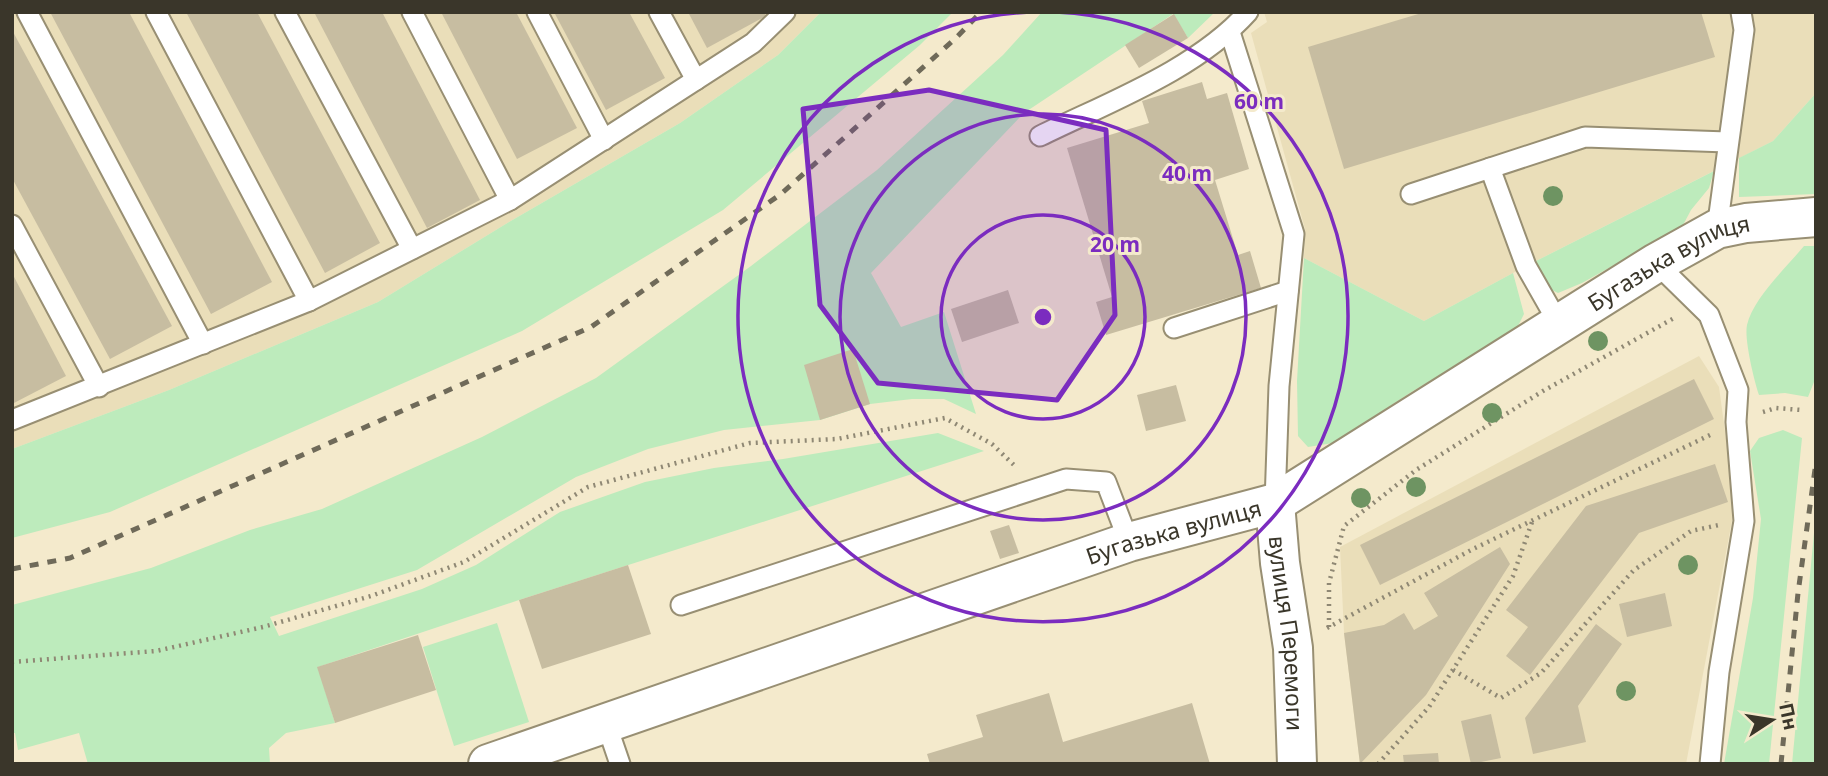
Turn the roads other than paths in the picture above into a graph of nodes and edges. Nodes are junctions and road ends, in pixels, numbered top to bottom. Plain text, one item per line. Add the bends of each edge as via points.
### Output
1 (27, 12) edge
2 (156, 12) edge
3 (285, 12) edge
4 (412, 12) edge
5 (537, 12) edge
6 (659, 12) edge
7 (785, 12) edge
8 (1248, 12) edge
9 (1741, 12) edge
10 (1230, 32) junction
11 (696, 80) junction
12 (1040, 136) dead end
13 (604, 140) junction
14 (1727, 142) junction
15 (1490, 168) junction
16 (1411, 194) dead end
17 (510, 200) junction
18 (1816, 217) edge
19 (12, 225) edge
20 (1717, 229) junction
21 (412, 250) junction
22 (1656, 262) junction
23 (1288, 291) junction
24 (309, 301) junction
25 (1559, 324) junction
26 (1174, 328) dead end
27 (204, 344) junction
28 (99, 387) junction
29 (12, 420) edge
30 (1275, 503) junction
31 (1129, 542) junction
32 (681, 605) dead end
33 (606, 723) junction
34 (488, 764) edge
35 (620, 764) edge
36 (1297, 764) edge
37 (1710, 764) edge

1 - 27 lane
2 - 24 lane
3 - 21 lane
4 - 17 lane
5 - 13 lane
6 - 11 lane
7 - 11 lane via 752,43
8 - 10 lane
9 - 14 lane via 1744,30
10 - 12 lane via 1174,70
10 - 23 lane via 1294,234
11 - 13 lane
13 - 17 lane
14 - 15 lane via 1585,137
14 - 20 lane
15 - 16 lane
15 - 25 lane via 1526,266
17 - 21 lane
18 - 20 street, Бугазька вулиця
19 - 28 lane
20 - 22 street, Бугазька вулиця
21 - 24 lane
22 - 25 street, Бугазька вулиця
22 - 37 lane via 1709,315 1738,390 1744,521 1719,673
23 - 26 lane
23 - 30 lane
24 - 27 lane
25 - 30 street, Бугазька вулиця
27 - 28 lane
28 - 29 lane
30 - 31 street, Бугазька вулиця
30 - 36 street, вулиця Перемоги via 1293,648
31 - 32 lane via 1105,482 1066,479
31 - 33 street, Бугазька вулиця
33 - 34 street, Бугазька вулиця
33 - 35 lane

